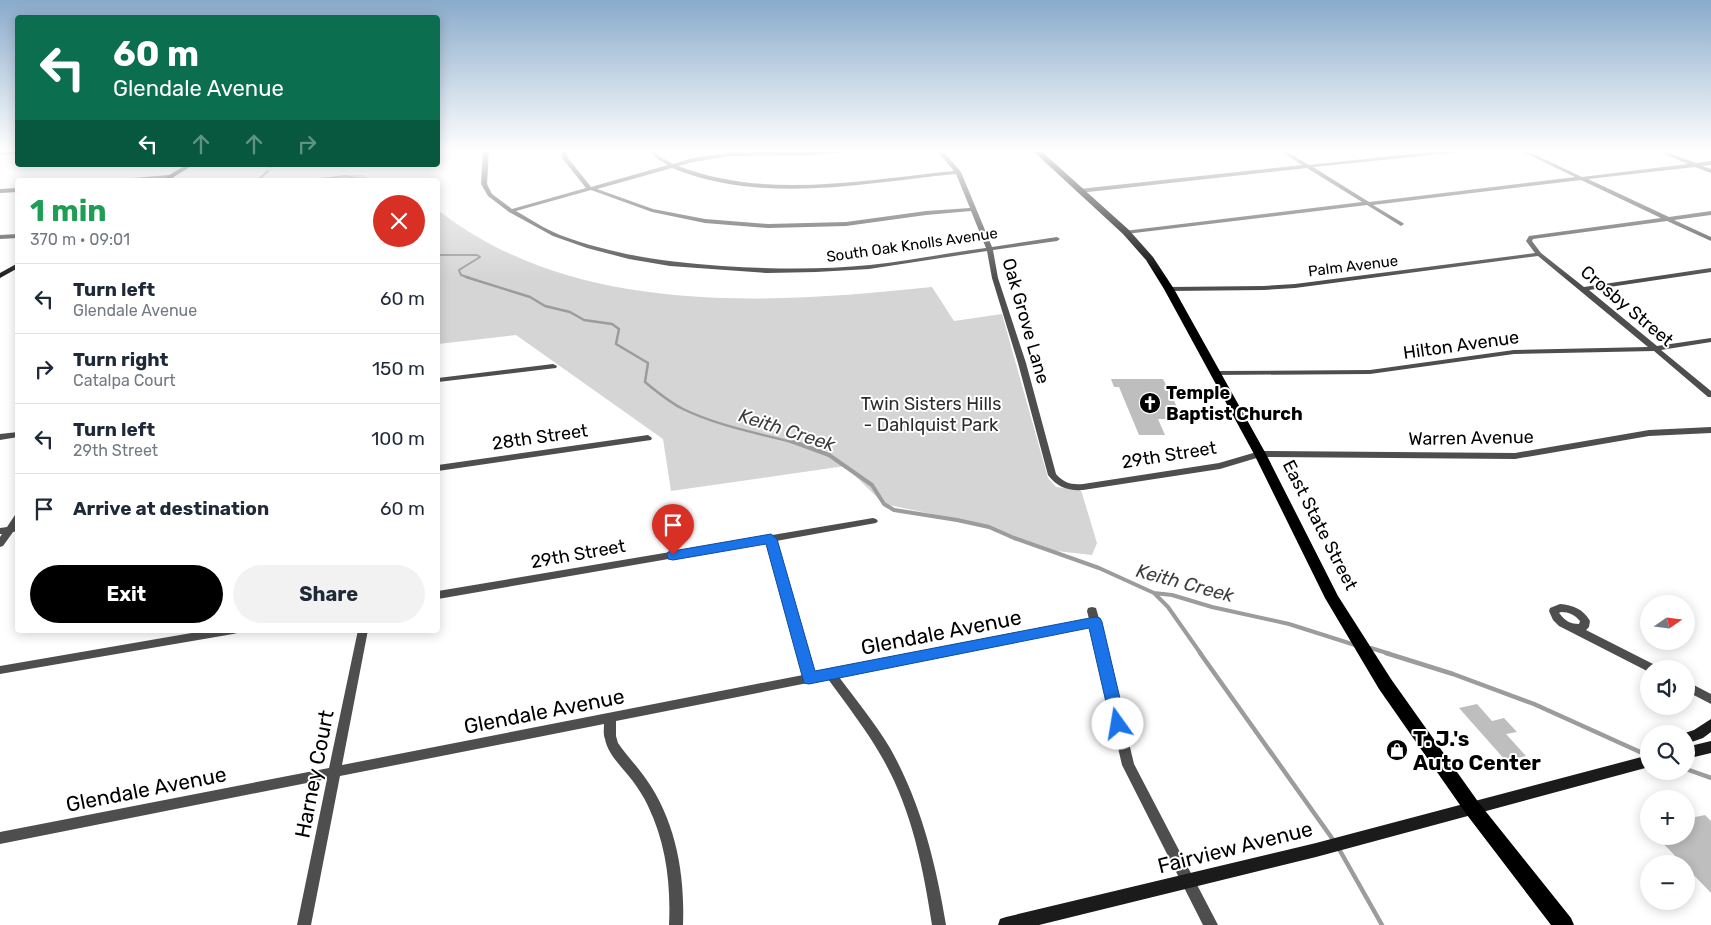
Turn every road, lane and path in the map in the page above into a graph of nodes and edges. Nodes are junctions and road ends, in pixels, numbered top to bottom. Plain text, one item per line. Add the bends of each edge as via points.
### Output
1 (489, 193) edge
2 (572, 193) edge
3 (604, 193) edge
4 (966, 193) edge
5 (1082, 193) edge
6 (1352, 193) edge
7 (1452, 193) edge
8 (1614, 193) edge
9 (1368, 203) junction
10 (973, 210) junction
11 (511, 212) junction
12 (1711, 213) edge
13 (1668, 219) junction
14 (1401, 224) dead end
15 (1126, 232) junction
16 (15, 236) edge
17 (0, 237) edge
18 (1531, 237) joint
19 (1057, 239) dead end
20 (1711, 239) edge
21 (989, 248) junction
22 (1539, 254) junction
23 (15, 267) edge
24 (1711, 270) edge
25 (0, 276) edge
26 (1583, 288) junction
27 (1169, 289) junction
28 (1711, 340) edge
29 (1655, 349) junction
30 (552, 366) dead end
31 (1215, 373) junction
32 (440, 380) edge
33 (1711, 395) edge
34 (1711, 430) edge
35 (15, 434) edge
36 (0, 437) edge
37 (648, 438) dead end
38 (1260, 454) junction
39 (440, 468) edge
40 (1083, 487) joint
41 (873, 521) dead end
42 (9, 530) edge
43 (771, 539) junction
44 (0, 544) edge
45 (440, 595) edge
46 (1572, 628) dead end
47 (216, 633) edge
48 (362, 633) edge
49 (1640, 663) edge
50 (0, 670) edge
51 (830, 674) junction
52 (809, 678) junction
53 (1695, 691) edge
54 (1711, 699) edge
55 (610, 718) junction
56 (1711, 725) edge
57 (1695, 735) edge
58 (1711, 748) edge
59 (1695, 752) edge
60 (1695, 755) edge
61 (1711, 756) edge
62 (1640, 763) edge
63 (336, 772) junction
64 (1473, 809) junction
65 (0, 838) edge
66 (1188, 880) junction
67 (304, 925) edge
68 (676, 925) edge
69 (939, 925) edge
70 (1006, 925) edge
71 (1211, 925) edge
72 (1564, 925) edge

1 - 11 street, South Oak Knolls Avenue
2 - 11 street
3 - 10 street via 652,210 705,221 768,226 846,224
4 - 10 street, Oak Grove Lane
5 - 15 main road, East State Street
6 - 9 street
7 - 9 street
8 - 13 street
9 - 14 street
9 - 15 street
10 - 21 street, Oak Grove Lane
11 - 21 street, South Oak Knolls Avenue via 555,235 590,247 637,259 710,268 767,271 868,267
12 - 13 street
13 - 18 street
13 - 20 street
15 - 27 main road, East State Street via 1150,259
16 - 17 street
18 - 22 street, Crosby Street via 1529,242
19 - 21 street, South Oak Knolls Avenue
21 - 40 street, Oak Grove Lane via 1052,475 1059,484 1070,488
22 - 26 street, Crosby Street
22 - 27 street, Palm Avenue via 1295,286
23 - 25 street
24 - 26 street
26 - 29 street, Crosby Street
27 - 31 main road, East State Street
28 - 29 street, Hilton Avenue
29 - 31 street, Hilton Avenue via 1528,350 1360,373
29 - 33 street, Crosby Street
30 - 32 street
31 - 38 main road, East State Street
34 - 38 street, Warren Avenue via 1649,433 1515,456
35 - 36 street
37 - 39 street, 28th Street
38 - 40 street, 29th Street via 1220,466
38 - 64 main road, East State Street via 1332,598 1385,684
41 - 43 street, 29th Street
42 - 44 street
43 - 45 street, 29th Street
43 - 52 street
46 - 49 street
47 - 50 street
48 - 63 street, Harney Court
51 - 52 street, Glendale Avenue
51 - 66 street, Glendale Avenue via 1093,616 1127,762
51 - 69 street via 872,730 904,790 924,849
52 - 55 street, Glendale Avenue
53 - 54 street
55 - 63 street, Glendale Avenue
55 - 68 street via 613,746 641,780 665,832 676,884
56 - 57 street
58 - 59 street
60 - 61 street
62 - 64 street, Fairview Avenue
63 - 65 street, Glendale Avenue
63 - 67 street, Harney Court
64 - 66 street, Fairview Avenue
64 - 72 main road, East State Street
66 - 70 street, Fairview Avenue
66 - 71 street

